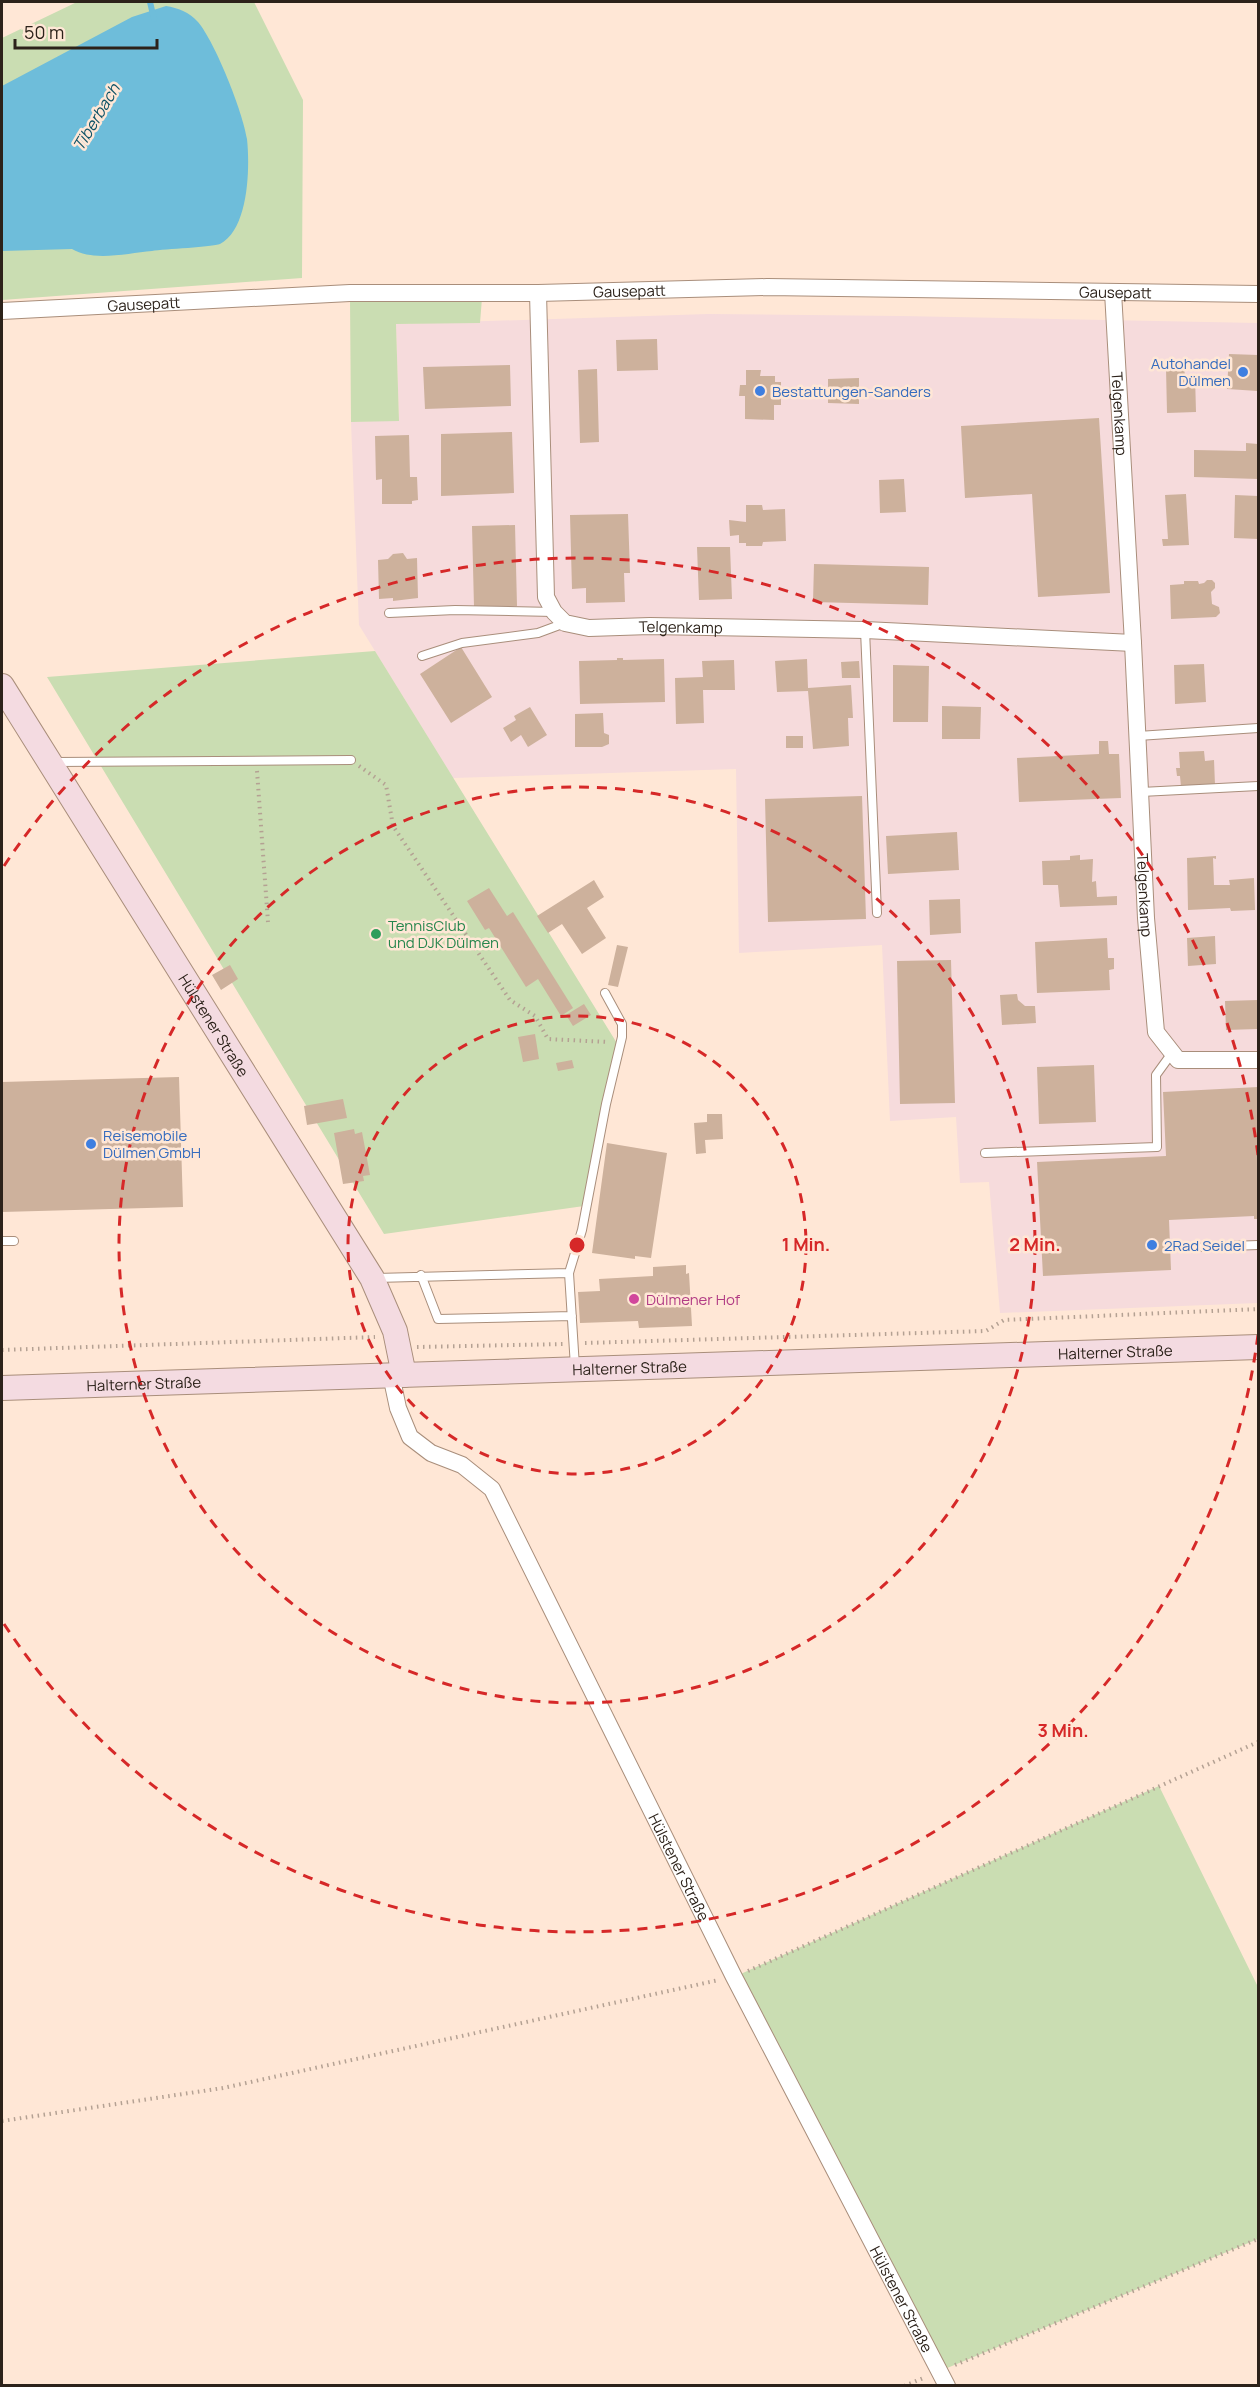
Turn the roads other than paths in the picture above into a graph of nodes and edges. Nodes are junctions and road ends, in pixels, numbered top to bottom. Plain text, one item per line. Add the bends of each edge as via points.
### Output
1 (1113, 292) junction
2 (538, 293) junction
3 (1258, 294) edge
4 (2, 311) edge
5 (389, 613) dead end
6 (559, 618) junction
7 (865, 630) junction
8 (1133, 642) junction
9 (422, 656) dead end
10 (2, 686) edge
11 (1258, 728) edge
12 (1138, 736) junction
13 (351, 760) road end
14 (49, 762) junction
15 (1258, 786) edge
16 (1141, 792) junction
17 (877, 913) dead end
18 (605, 993) dead end
19 (1172, 1053) junction
20 (1258, 1060) edge
21 (985, 1153) dead end
22 (2, 1241) edge
23 (14, 1241) dead end
24 (1258, 1245) edge
25 (1203, 1247) dead end
26 (569, 1273) junction
27 (421, 1275) junction
28 (372, 1278) junction
29 (572, 1316) junction
30 (1258, 1347) edge
31 (575, 1370) junction
32 (398, 1375) junction
33 (2, 1388) edge
34 (943, 2378) edge

1 - 2 street, Gausepatt via 767,287
1 - 3 street, Gausepatt
1 - 8 street, Telgenkamp
2 - 4 street, Gausepatt via 311,295
2 - 6 street via 546,597
5 - 6 lane via 455,610
6 - 7 street, Telgenkamp via 589,628
6 - 9 lane via 538,633 462,643
7 - 8 street, Telgenkamp
7 - 17 lane
8 - 12 street, Telgenkamp
10 - 14 main road, Hülstener Straße
11 - 12 lane
12 - 16 street, Telgenkamp
13 - 14 lane
14 - 28 main road, Hülstener Straße
15 - 16 lane
16 - 19 street, Telgenkamp via 1156,1032
18 - 26 lane via 622,1024 621,1041 582,1230
19 - 20 street via 1178,1060
19 - 21 lane via 1156,1075 1157,1147
22 - 23 lane
24 - 25 lane
26 - 27 lane
26 - 29 lane
27 - 28 lane
27 - 29 lane via 438,1319
28 - 32 main road, Hülstener Straße via 398,1342
29 - 31 lane
30 - 31 main road, Halterner Straße
31 - 32 main road, Halterner Straße
32 - 33 main road, Halterner Straße
32 - 34 street, Hülstener Straße via 398,1408 410,1437 431,1453 462,1465 492,1490 734,1977

